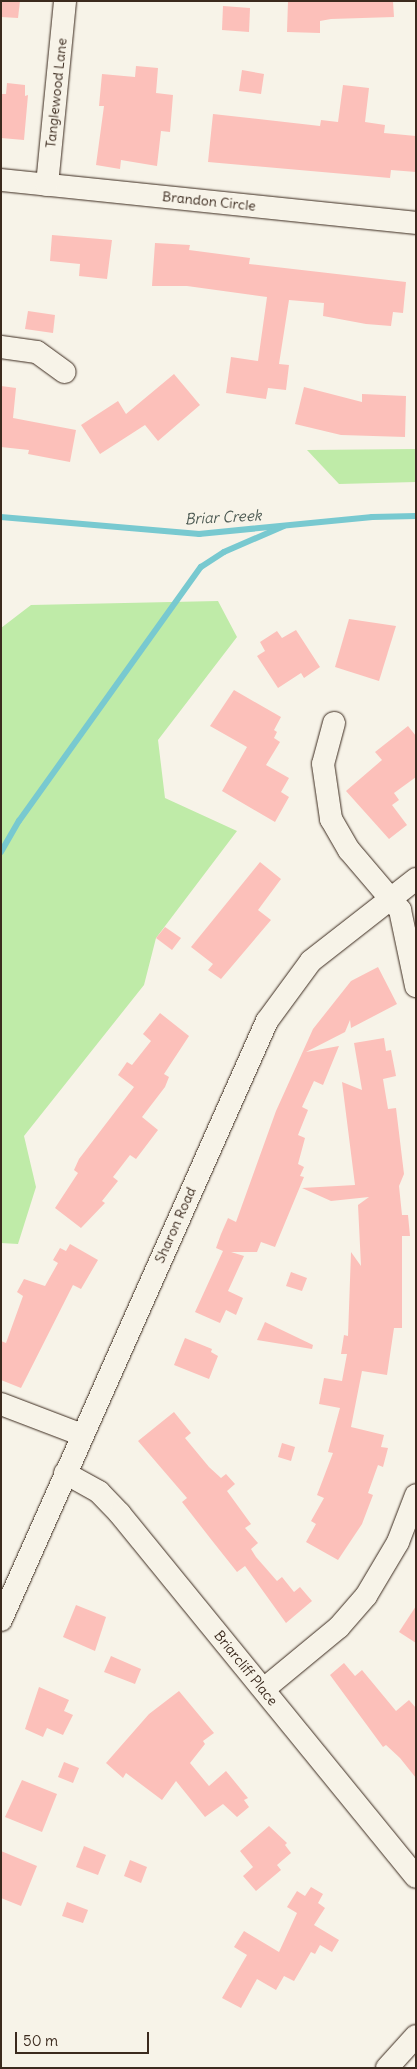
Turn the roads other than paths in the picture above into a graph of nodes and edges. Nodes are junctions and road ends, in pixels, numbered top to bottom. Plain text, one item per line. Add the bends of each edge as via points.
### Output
1 (65, 1) edge
2 (1, 180) edge
3 (47, 185) junction
4 (416, 223) edge
5 (1, 347) edge
6 (65, 372) dead end
7 (334, 723) dead end
8 (416, 879) edge
9 (391, 898) junction
10 (416, 986) edge
11 (1, 1404) edge
12 (82, 1435) junction
13 (65, 1473) junction
14 (416, 1495) edge
15 (1, 1620) edge
16 (264, 1689) junction
17 (416, 1877) edge
18 (416, 2036) edge
19 (387, 2068) edge

1 - 3 street, Tanglewood Lane
2 - 3 street, Brandon Circle
3 - 4 street, Brandon Circle
5 - 6 street via 37,352
7 - 9 street via 323,764 331,819 349,850
8 - 9 street, Sharon Road
9 - 10 street via 404,923
9 - 12 street, Sharon Road via 312,961 267,1021
11 - 12 street
12 - 13 street, Sharon Road
13 - 15 street, Sharon Road
13 - 16 street, Briarcliff Place via 109,1501
14 - 16 street via 398,1542 366,1596 339,1627
16 - 17 street, Briarcliff Place
18 - 19 street

